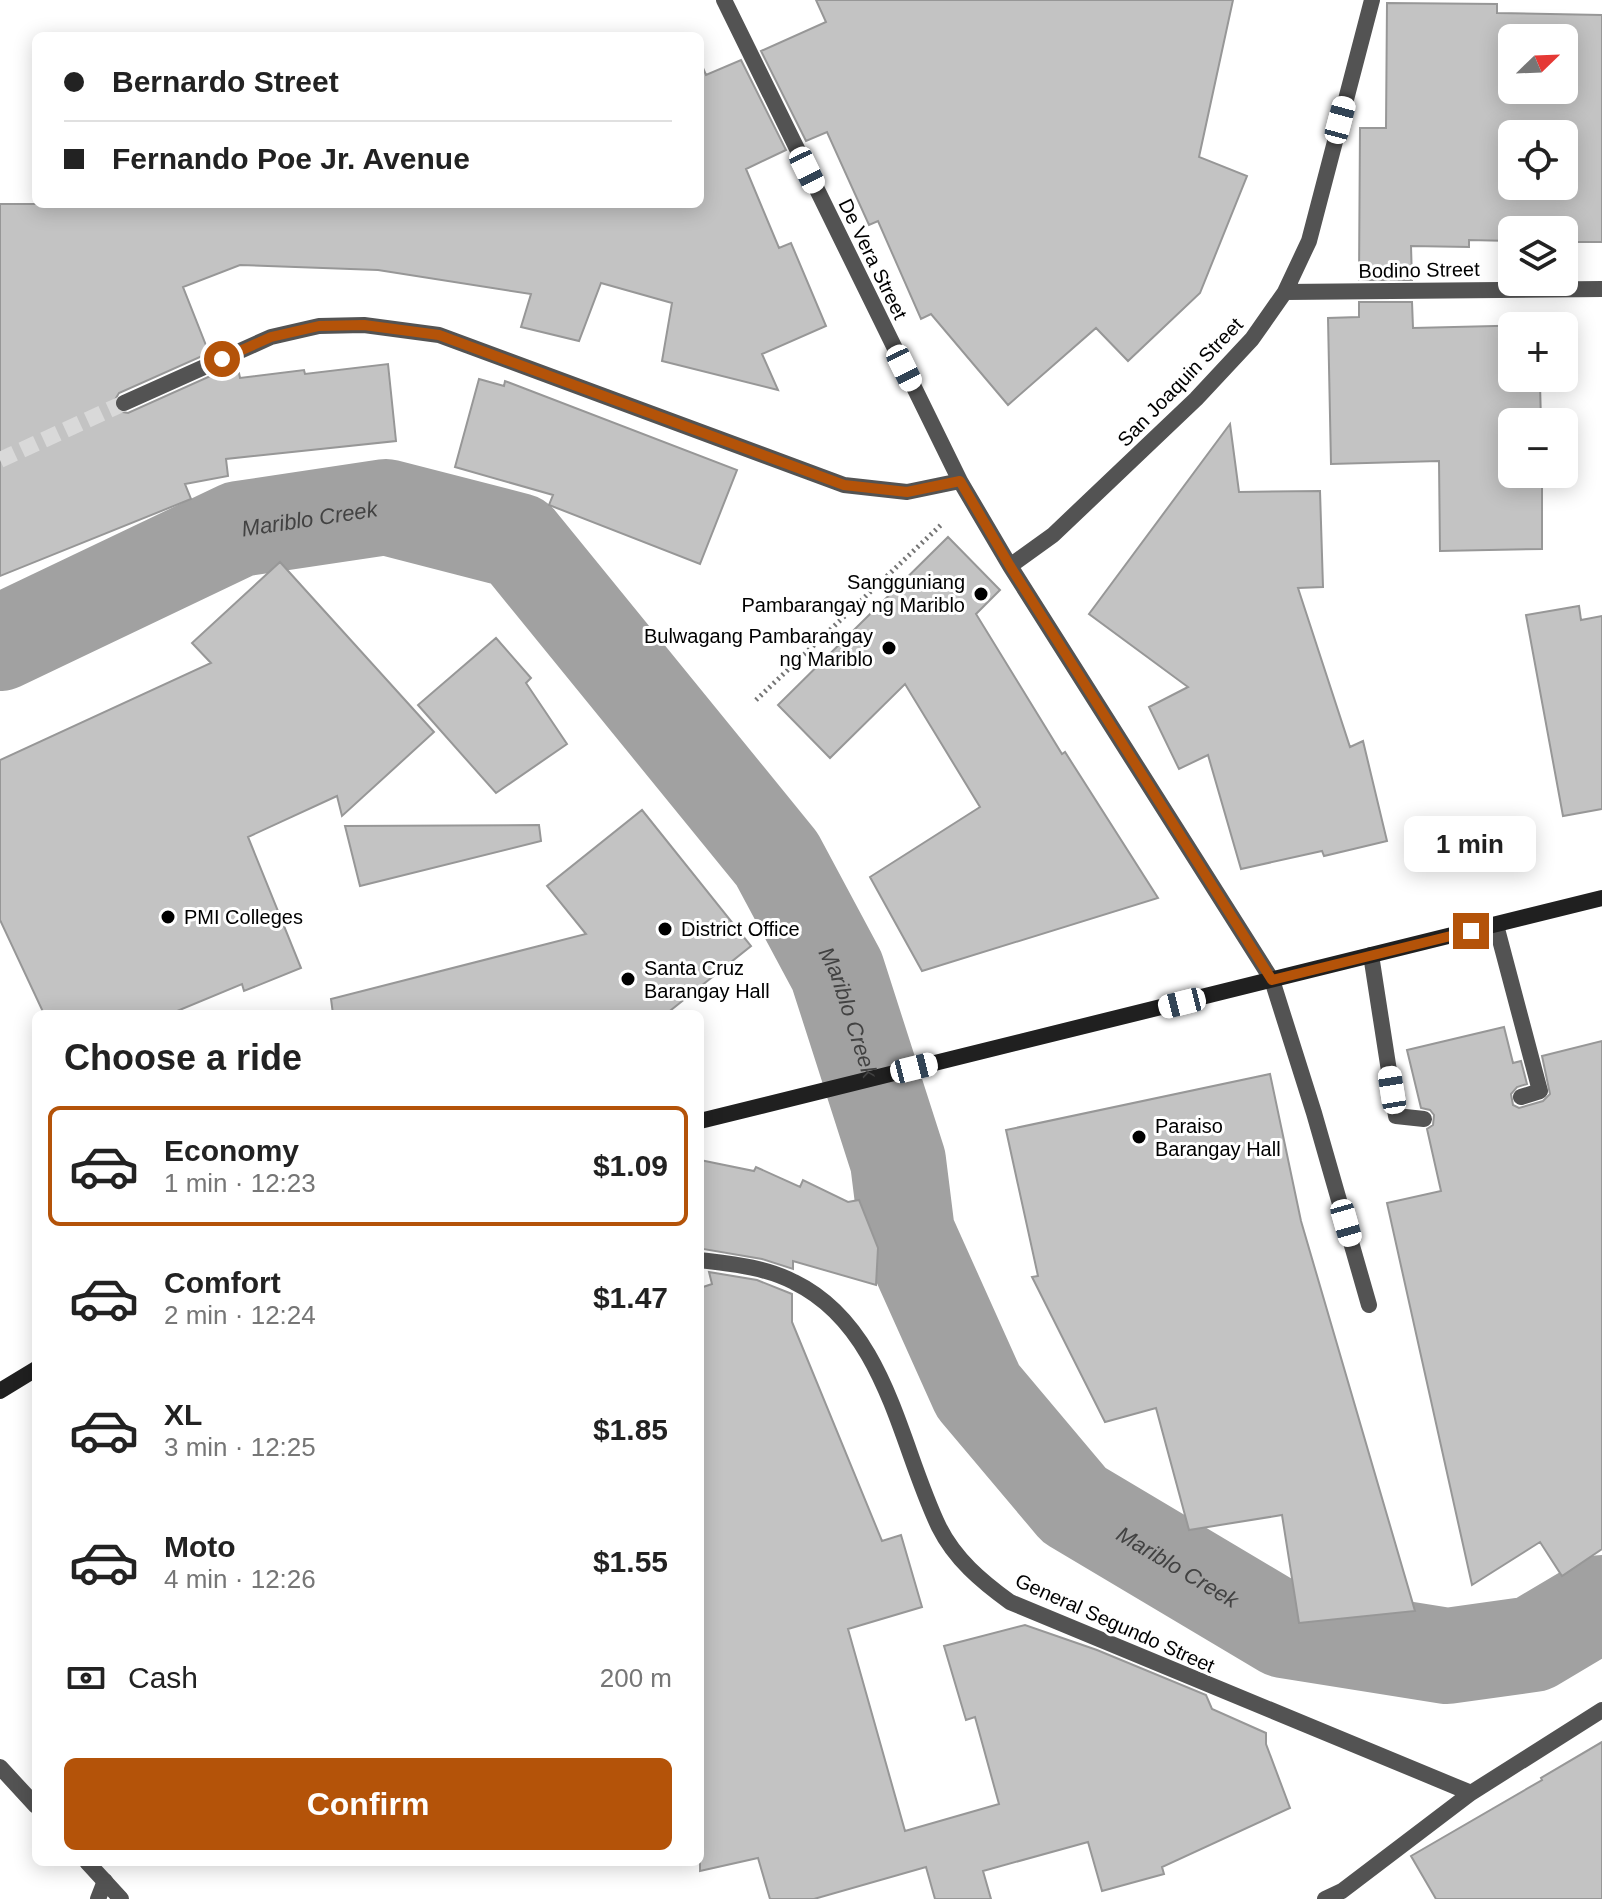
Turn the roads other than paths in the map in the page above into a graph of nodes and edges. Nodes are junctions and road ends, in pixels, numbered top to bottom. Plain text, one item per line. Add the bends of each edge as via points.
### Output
1 (724, 0) edge
2 (1372, 0) edge
3 (1602, 289) edge
4 (1285, 292) junction
5 (124, 403) tunnel mouth
6 (960, 481) junction
7 (1010, 566) junction
8 (1602, 898) edge
9 (1496, 925) junction
10 (1371, 955) junction
11 (1272, 980) junction
12 (1521, 1097) dead end
13 (1424, 1119) dead end
14 (704, 1120) edge
15 (704, 1261) edge
16 (1369, 1305) dead end
17 (32, 1371) edge
18 (0, 1391) edge
19 (1602, 1710) edge
20 (0, 1767) edge
21 (1471, 1793) junction
22 (32, 1802) edge
23 (91, 1866) edge
24 (105, 1881) junction
25 (98, 1899) edge
26 (121, 1899) edge
27 (1325, 1899) edge

1 - 6 street, De Vera Street
2 - 4 street, San Joaquin Street via 1309,241
3 - 4 street, Bodino Street
4 - 7 street, San Joaquin Street via 1252,339 1196,399 1053,535
5 - 6 street via 271,337 319,326 364,325 439,335 844,485 907,492
6 - 7 street, De Vera Street
7 - 11 street, De Vera Street
8 - 9 main road
9 - 10 main road
9 - 12 street via 1540,1091
10 - 11 main road
10 - 13 street via 1396,1116
11 - 14 main road
11 - 16 street, De Vera Street
15 - 21 street, General Segundo Street via 759,1268 796,1282 835,1309 859,1337 878,1375 940,1529 982,1582 1010,1602
17 - 18 main road
19 - 21 street
20 - 22 street
21 - 27 street
23 - 24 street
24 - 25 street
24 - 26 street

